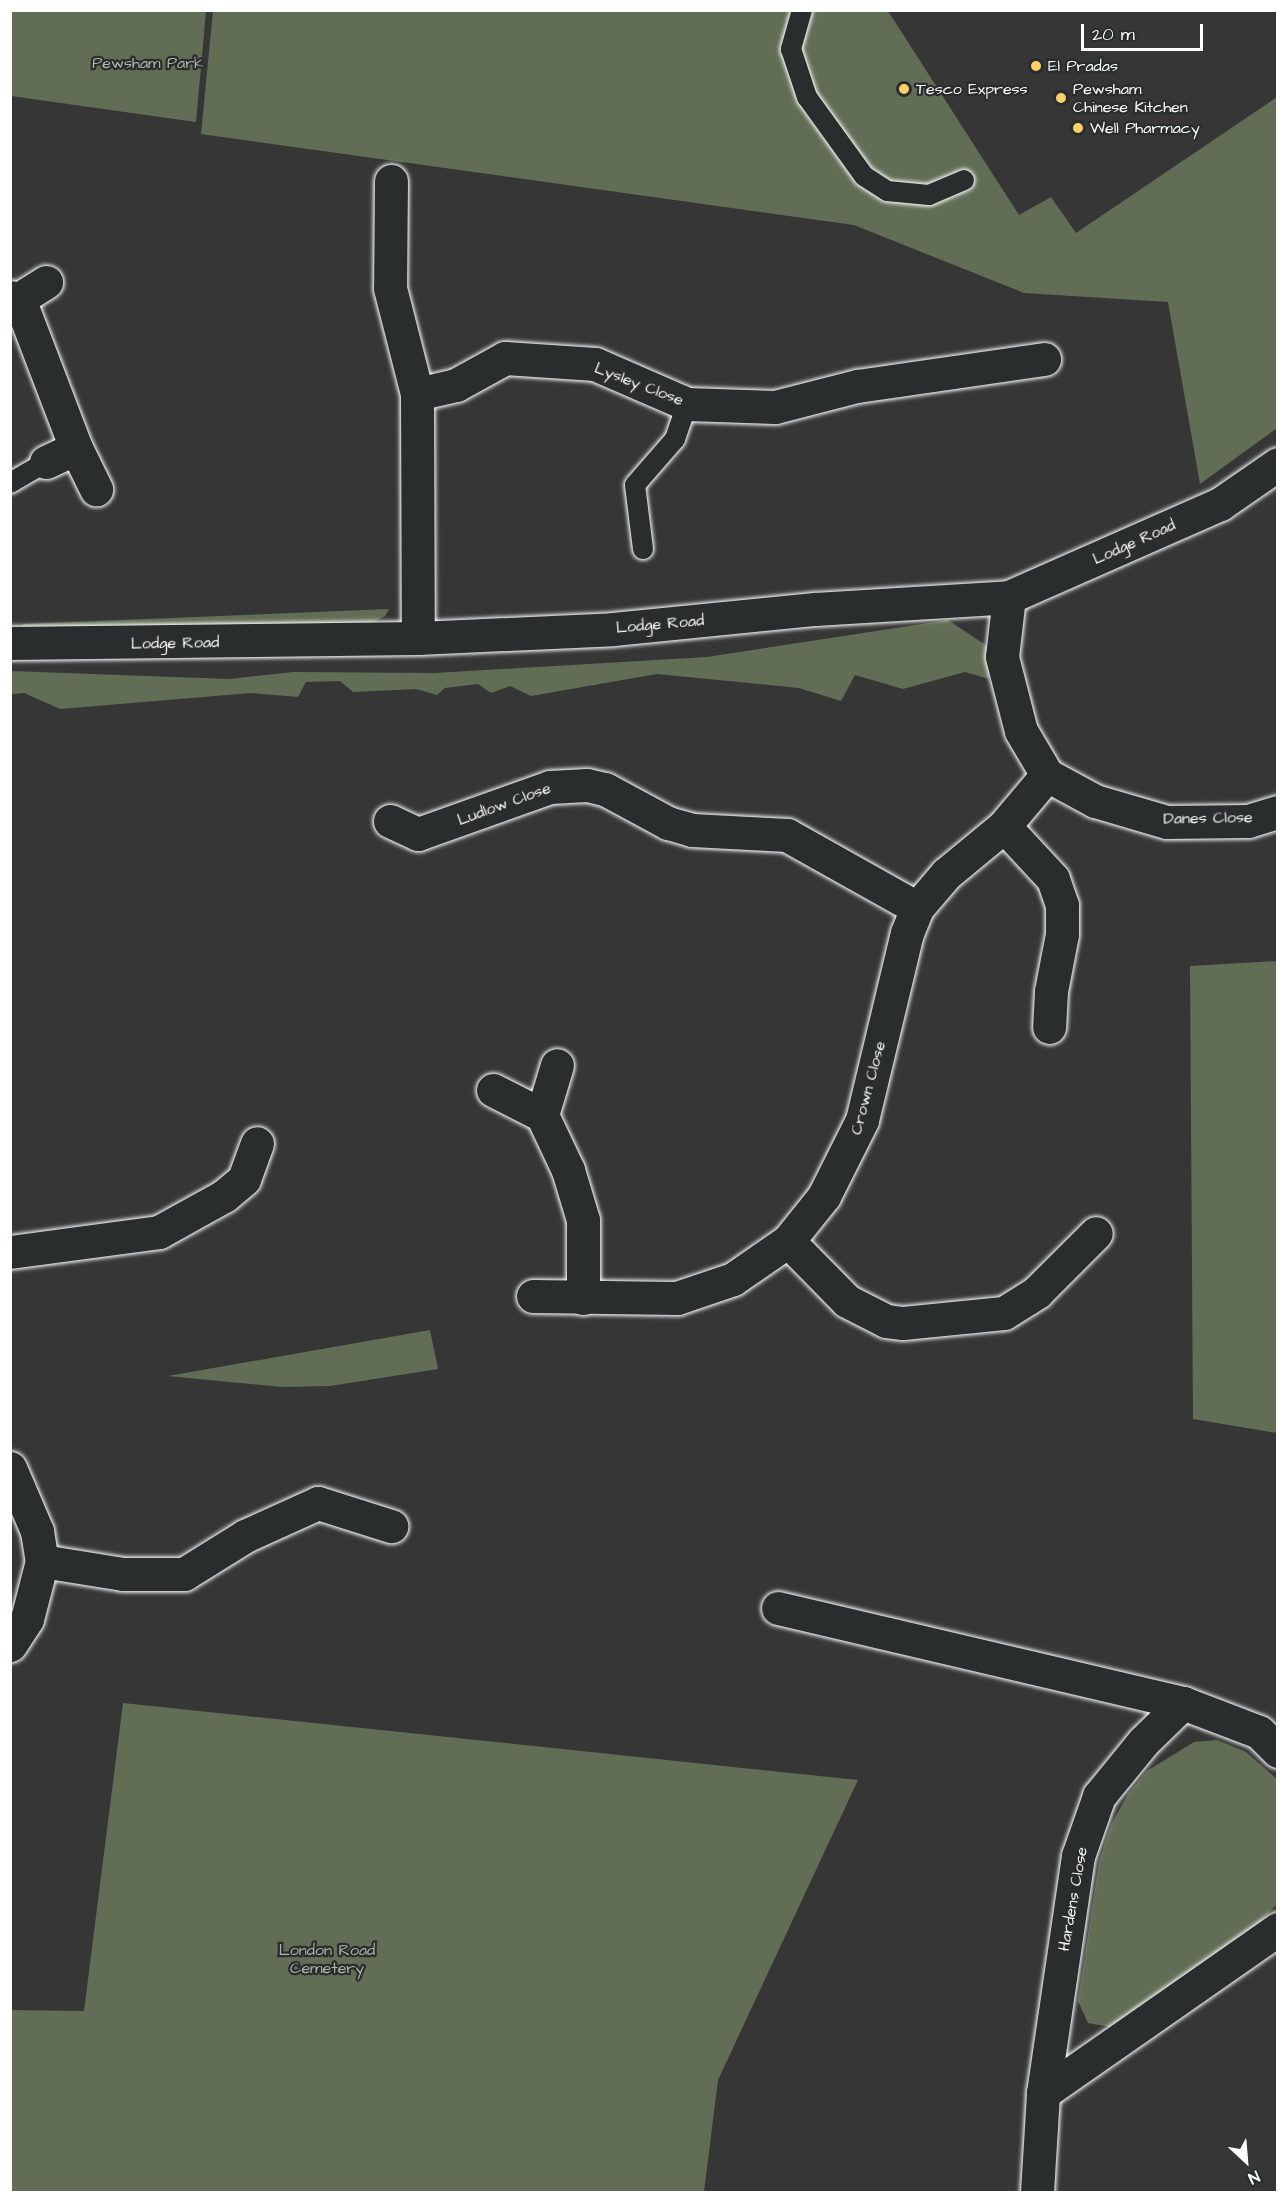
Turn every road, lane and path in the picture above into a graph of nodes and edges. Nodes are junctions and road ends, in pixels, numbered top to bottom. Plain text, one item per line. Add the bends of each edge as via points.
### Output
1 (802, 10) edge
2 (964, 180) dead end
3 (391, 181) dead end
4 (25, 293) edge
5 (1044, 359) dead end
6 (417, 394) junction
7 (687, 404) junction
8 (76, 448) junction
9 (46, 462) joint
10 (1278, 464) edge
11 (10, 483) edge
12 (96, 489) dead end
13 (643, 549) dead end
14 (1009, 597) junction
15 (418, 638) junction
16 (10, 643) edge
17 (1047, 775) junction
18 (1278, 812) edge
19 (1004, 826) junction
20 (408, 837) dead end
21 (916, 908) junction
22 (1048, 1027) dead end
23 (557, 1065) dead end
24 (493, 1090) dead end
25 (542, 1115) junction
26 (257, 1143) dead end
27 (1096, 1233) dead end
28 (788, 1240) junction
29 (10, 1252) edge
30 (533, 1296) dead end
31 (583, 1298) junction
32 (10, 1468) edge
33 (391, 1526) dead end
34 (42, 1561) junction
35 (778, 1608) dead end
36 (16, 1628) edge
37 (1183, 1703) junction
38 (1278, 1751) edge
39 (1278, 1929) edge
40 (1042, 2093) junction
41 (1037, 2193) edge

1 - 2 lane via 791,49 807,97 864,176 887,191 929,195
3 - 6 street via 390,288
4 - 8 street
5 - 7 street, Lysley Close via 857,386 775,407
6 - 7 street, Lysley Close via 456,384 505,358 595,364
6 - 15 street
7 - 13 lane via 675,439 635,485
8 - 9 street
8 - 12 street
9 - 11 lane
10 - 14 street, Lodge Road via 1220,504
14 - 15 street, Lodge Road via 815,609 613,629
14 - 17 street via 1002,657 1021,731
15 - 16 street, Lodge Road
17 - 18 street, Danes Close via 1095,801 1167,822 1248,821
17 - 19 street, Crown Close
19 - 21 street, Crown Close via 946,874
19 - 22 street via 1053,879 1062,905 1062,933
20 - 21 street, Ludlow Close via 550,786 587,785 605,789 668,823 692,830 787,834
21 - 28 street, Crown Close via 862,1120 824,1196
23 - 25 street
24 - 25 street
25 - 31 street via 578,1192 583,1220
26 - 29 street via 244,1179 224,1196 159,1232
27 - 28 street via 1037,1292 1004,1313 903,1323 886,1321 847,1301
28 - 31 street, Crown Close via 733,1279 705,1291 650,1300
30 - 31 street, Crown Close
32 - 34 street via 37,1531
33 - 34 street via 318,1503 245,1536 184,1574 123,1574
34 - 36 street
35 - 37 street
37 - 38 street via 1259,1732
37 - 40 street, Hardens Close via 1143,1742 1099,1796 1078,1856
39 - 40 street
40 - 41 street, Hardens Close

